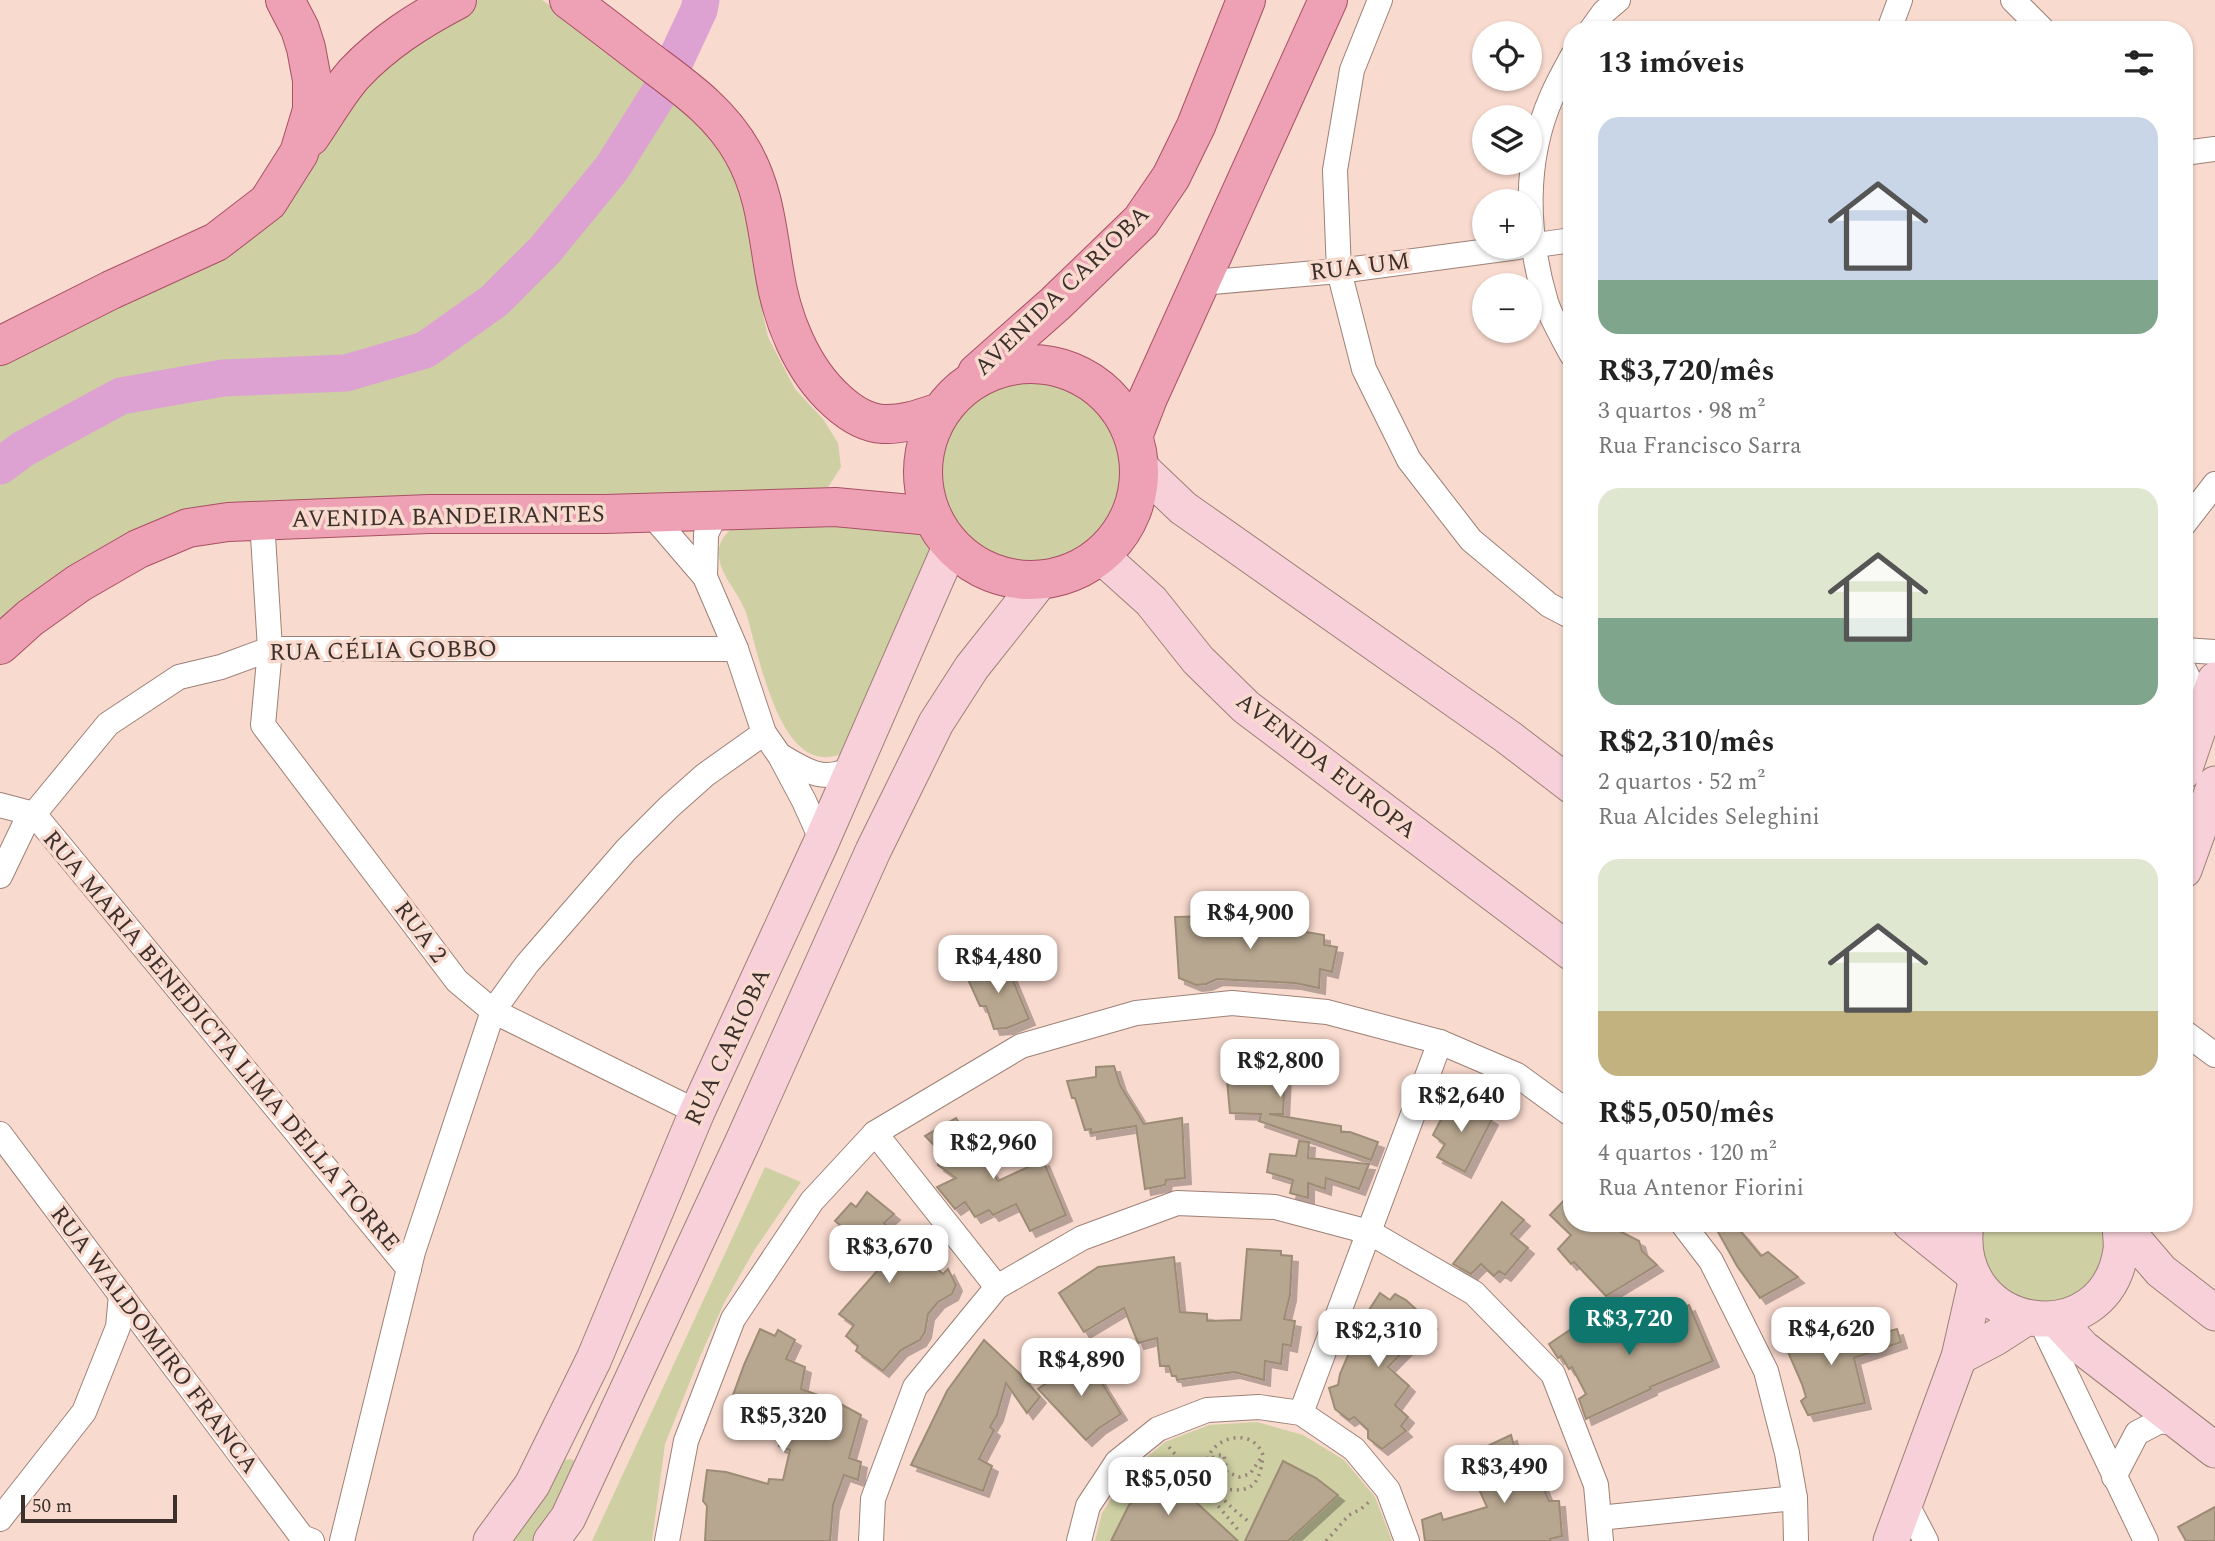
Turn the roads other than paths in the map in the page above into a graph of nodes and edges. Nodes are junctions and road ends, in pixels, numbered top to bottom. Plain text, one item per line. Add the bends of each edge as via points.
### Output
1 (285, 0) edge
2 (457, 0) edge
3 (569, 0) edge
4 (1246, 0) edge
5 (1328, 0) edge
6 (1380, 0) edge
7 (1618, 0) edge
8 (1900, 0) edge
9 (2013, 0) edge
10 (1598, 21) edge
11 (1892, 21) edge
12 (2034, 21) edge
13 (1563, 74) edge
14 (2215, 149) edge
15 (2193, 152) edge
16 (299, 153) junction
17 (1531, 189) edge
18 (1563, 241) edge
19 (1542, 244) edge
20 (1472, 253) edge
21 (1531, 259) edge
22 (1339, 271) junction
23 (1201, 283) junction
24 (1563, 337) edge
25 (0, 346) edge
26 (950, 400) junction
27 (1137, 451) junction
28 (2215, 484) edge
29 (717, 511) junction
30 (2193, 512) edge
31 (650, 513) junction
32 (262, 520) junction
33 (942, 530) junction
34 (1101, 556) junction
35 (705, 577) junction
36 (1041, 580) junction
37 (1563, 612) edge
38 (0, 645) edge
39 (270, 649) junction
40 (737, 649) junction
41 (2193, 651) edge
42 (2215, 652) edge
43 (2193, 679) edge
44 (2209, 696) edge
45 (764, 733) junction
46 (2193, 744) edge
47 (780, 756) junction
48 (853, 767) junction
49 (1563, 779) edge
50 (2215, 784) edge
51 (0, 805) edge
52 (34, 814) junction
53 (2201, 818) edge
54 (2193, 842) edge
55 (820, 845) junction
56 (0, 876) edge
57 (1563, 946) edge
58 (493, 1011) junction
59 (2193, 1039) edge
60 (1440, 1042) junction
61 (2215, 1055) edge
62 (1563, 1108) edge
63 (697, 1112) junction
64 (875, 1133) junction
65 (0, 1134) edge
66 (1368, 1232) junction
67 (1689, 1232) edge
68 (1920, 1232) edge
69 (1966, 1232) edge
70 (2121, 1232) edge
71 (2128, 1232) edge
72 (409, 1269) junction
73 (1973, 1277) junction
74 (997, 1287) junction
75 (121, 1295) junction
76 (2215, 1313) edge
77 (2040, 1319) junction
78 (1959, 1357) junction
79 (1301, 1413) junction
80 (2182, 1424) junction
81 (551, 1446) junction
82 (2215, 1450) edge
83 (592, 1465) junction
84 (2114, 1477) junction
85 (1795, 1498) junction
86 (1905, 1502) junction
87 (0, 1520) edge
88 (1600, 1530) edge
89 (312, 1541) edge
90 (342, 1541) edge
91 (491, 1541) edge
92 (551, 1541) edge
93 (667, 1541) edge
94 (871, 1541) edge
95 (1079, 1541) edge
96 (1407, 1541) edge
97 (1796, 1541) edge
98 (1891, 1541) edge
99 (1926, 1541) edge
100 (2146, 1541) edge

1 - 16 main road via 300,29 312,80 312,110
2 - 16 main road via 414,24 352,76
3 - 26 main road via 687,90 729,130 763,201 782,306 793,337 827,393 846,409 882,424 905,423
4 - 26 main road, AVENIDA CARIOBA via 1196,126 1171,177 1141,221
5 - 23 main road
6 - 22 street via 1352,71 1335,170
7 - 10 street
8 - 11 street
9 - 12 street
13 - 17 street via 1536,145
14 - 15 street
16 - 25 main road via 268,202 216,242
18 - 19 street, RUA UM
20 - 22 street, RUA UM
21 - 24 street
22 - 23 street, RUA UM
22 - 37 street via 1364,369 1409,460 1471,540
23 - 27 main road via 1148,398
26 - 27 main road via 990,371 1024,363 1059,366 1091,380 1116,404
26 - 33 main road via 928,436 923,463 924,490
27 - 34 main road via 1137,501 1123,531
27 - 49 main road via 1183,508
28 - 30 street
29 - 31 main road, AVENIDA BANDEIRANTES
29 - 33 main road, AVENIDA BANDEIRANTES via 835,508
29 - 35 street via 706,534
31 - 32 main road, AVENIDA BANDEIRANTES
31 - 35 street
32 - 38 main road, AVENIDA BANDEIRANTES via 188,527 138,549 79,583
32 - 39 street, RUA 2
33 - 36 main road via 977,566 1008,578
33 - 48 main road, RUA CARIOBA
34 - 36 main road via 1073,573
34 - 57 main road, AVENIDA EUROPA via 1151,601 1198,660 1246,707
35 - 40 street
36 - 83 main road, RUA CARIOBA via 972,667 936,723
39 - 40 street, RUA CÉLIA GOBBO
39 - 52 street, RUA CÉLIA GOBBO via 179,677 107,724
39 - 58 street, RUA 2 via 263,725 457,982
40 - 45 street
41 - 42 street
43 - 44 street
44 - 46 main road
45 - 47 street
45 - 58 street via 705,775 626,850 527,964
47 - 48 street via 814,775 842,774
47 - 55 street via 818,831
48 - 55 main road, RUA CARIOBA
50 - 53 main road
51 - 52 street
52 - 56 street, RUA CÉLIA GOBBO
52 - 72 street, RUA MARIA BENEDICTA LIMA DELLA TORRE
53 - 54 main road
55 - 63 main road, RUA CARIOBA
58 - 63 street, RUA 2
58 - 72 street
59 - 61 street
60 - 62 street via 1517,1075
60 - 64 street via 1327,1012 1232,1003 1136,1013 1021,1046
60 - 66 street
63 - 81 main road, RUA CARIOBA via 594,1359
64 - 74 street
64 - 93 street via 812,1201 733,1319 686,1441
65 - 75 street, RUA WALDOMIRO FRANCA
66 - 74 street via 1275,1207 1177,1203 1082,1238
66 - 79 street
66 - 88 street via 1474,1293 1553,1374 1596,1485
67 - 85 street via 1711,1261 1766,1371
68 - 73 main road
69 - 73 main road
70 - 77 main road via 2115,1274 2101,1295 2080,1311
71 - 76 main road via 2161,1271
72 - 90 street
73 - 77 main road via 2006,1311
73 - 78 main road
74 - 94 street via 915,1387 873,1499
75 - 87 street via 118,1327 84,1412
75 - 89 street, RUA WALDOMIRO FRANCA via 302,1537
77 - 78 main road
77 - 80 main road
77 - 84 street
78 - 86 main road
79 - 95 street via 1259,1407 1207,1410 1158,1429 1117,1462 1088,1506
79 - 96 street via 1354,1449 1388,1489
80 - 82 main road
80 - 84 street via 2160,1421 2137,1433
81 - 83 main road via 580,1450
81 - 91 main road, RUA CARIOBA via 532,1485
83 - 92 main road, RUA CARIOBA via 568,1518
84 - 100 street
85 - 88 street
85 - 97 street
86 - 98 main road
86 - 99 street

